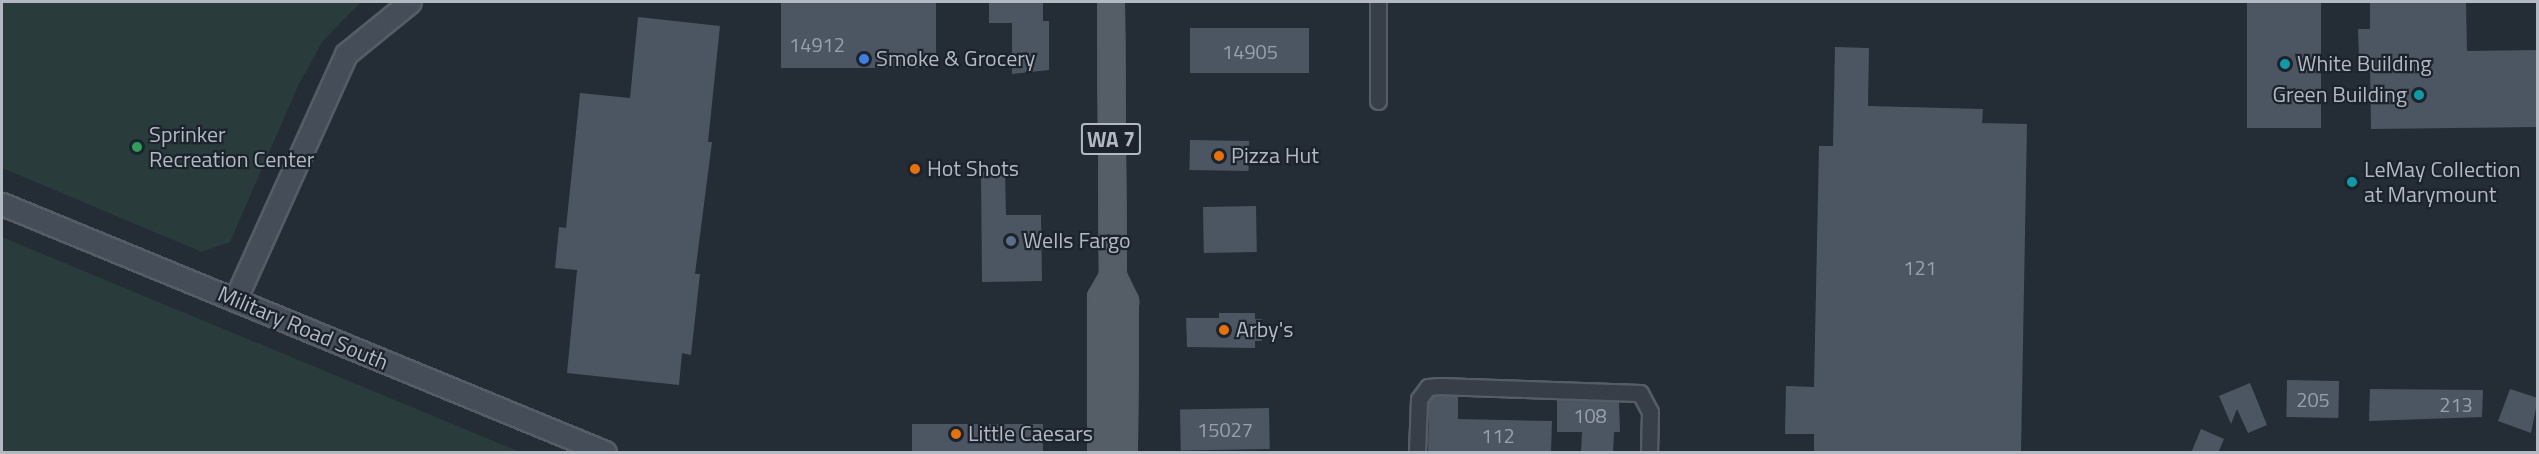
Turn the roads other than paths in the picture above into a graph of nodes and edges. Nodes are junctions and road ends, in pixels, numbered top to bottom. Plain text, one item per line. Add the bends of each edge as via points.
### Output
1 (410, 2) edge
2 (1111, 2) edge
3 (1378, 2) edge
4 (1378, 101) dead end
5 (2, 204) edge
6 (1113, 277) junction
7 (235, 300) junction
8 (605, 453) edge
9 (1101, 453) edge
10 (1125, 453) edge
11 (1417, 453) edge
12 (1649, 453) edge

1 - 7 main road via 358,40 341,62
2 - 6 main road, WA 7
3 - 4 street
5 - 7 main road, Military Road South
6 - 9 main road, WA 7 via 1101,298
6 - 10 main road, WA 7 via 1125,302
7 - 8 main road, Military Road South
11 - 12 street via 1422,391 1439,386 1594,388 1646,397

